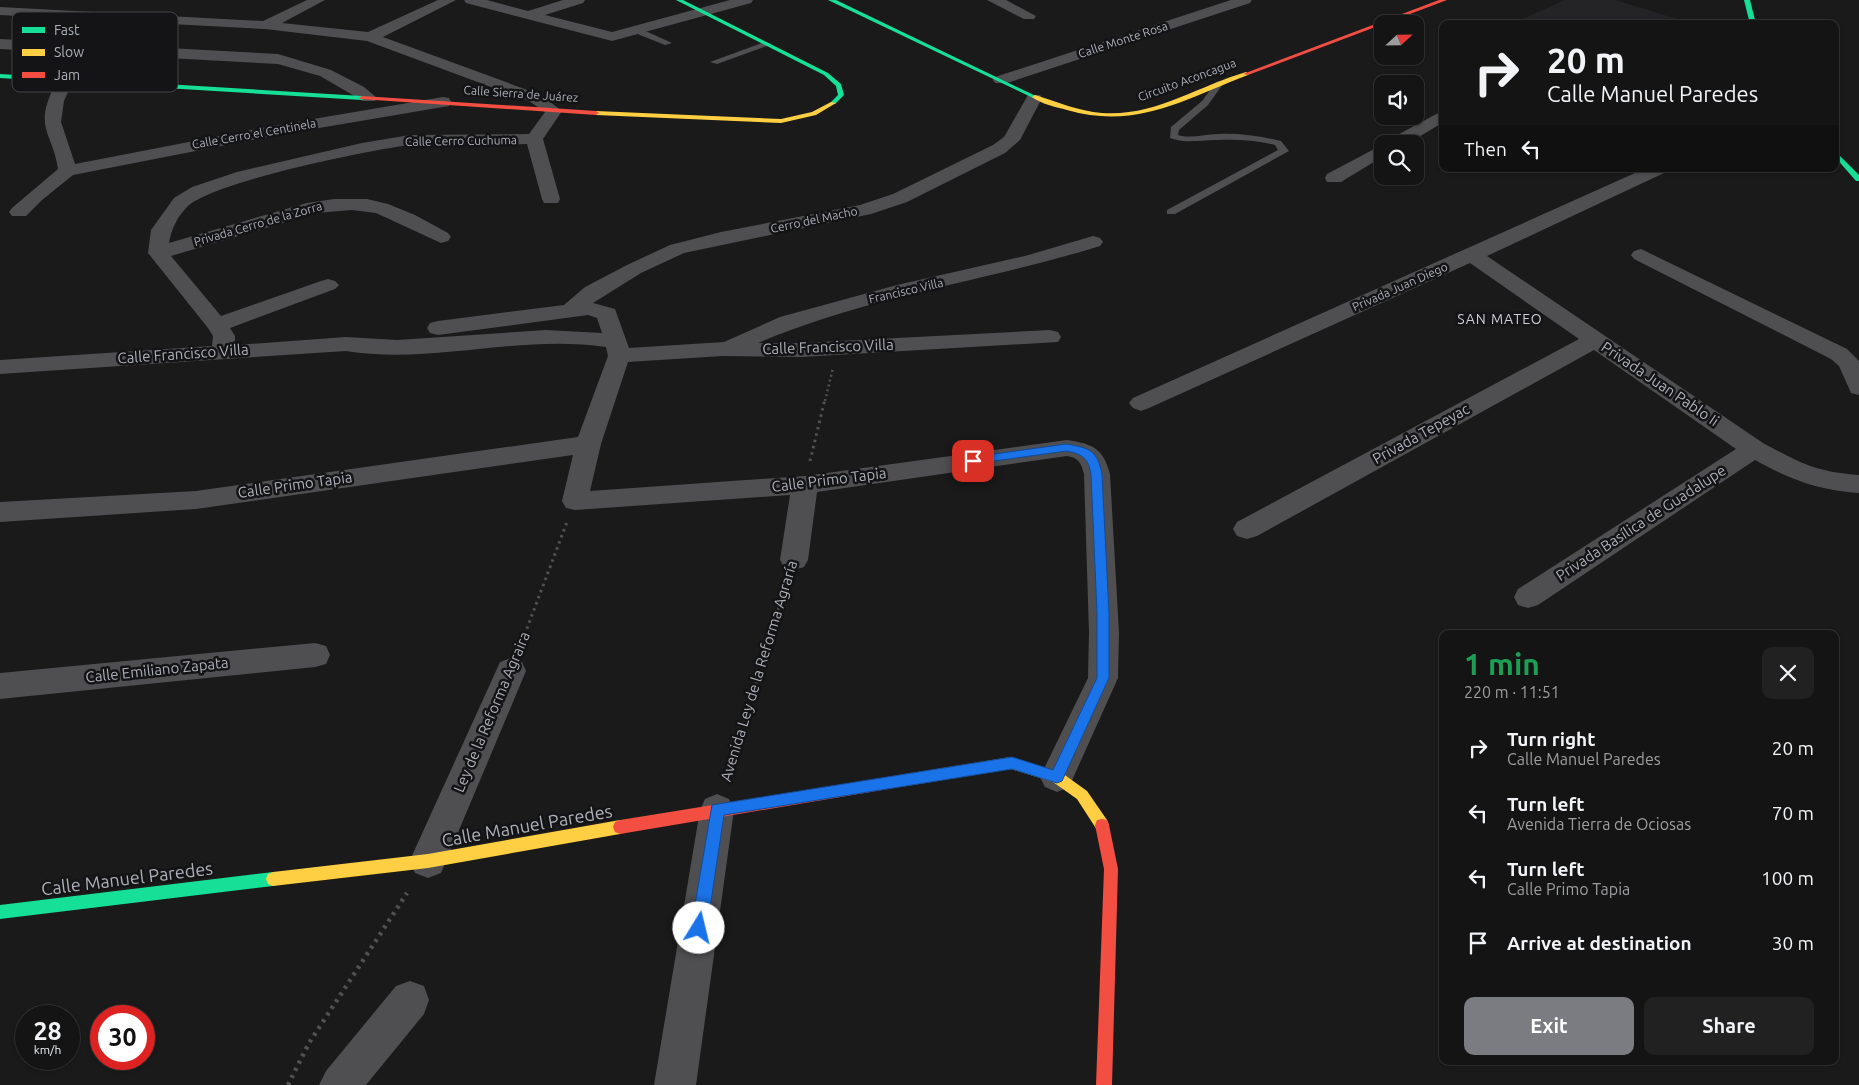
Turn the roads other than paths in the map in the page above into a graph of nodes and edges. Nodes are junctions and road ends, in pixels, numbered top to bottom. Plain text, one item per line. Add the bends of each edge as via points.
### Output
1 (318, 0) edge
2 (449, 0) edge
3 (471, 0) edge
4 (578, 0) edge
5 (679, 0) edge
6 (746, 0) edge
7 (831, 0) edge
8 (994, 0) edge
9 (1245, 0) edge
10 (1444, 0) edge
11 (1747, 0) edge
12 (172, 7) dead end
13 (0, 11) edge
14 (21, 12) edge
15 (162, 12) edge
16 (706, 13) junction
17 (526, 16) junction
18 (1029, 16) dead end
19 (178, 20) edge
20 (1752, 20) edge
21 (265, 25) junction
22 (638, 32) junction
23 (370, 37) junction
24 (668, 43) dead end
25 (768, 44) junction
26 (178, 54) edge
27 (714, 62) dead end
28 (1001, 80) junction
29 (1220, 84) junction
30 (178, 87) edge
31 (59, 92) edge
32 (369, 98) junction
33 (1034, 98) junction
34 (443, 102) junction
35 (554, 111) junction
36 (1439, 118) edge
37 (1409, 135) edge
38 (534, 139) junction
39 (1374, 155) edge
40 (1839, 157) edge
41 (67, 171) junction
42 (1652, 172) edge
43 (1334, 178) dead end
44 (1859, 178) edge
45 (551, 199) dead end
46 (19, 212) dead end
47 (1171, 212) dead end
48 (441, 237) dead end
49 (1093, 242) dead end
50 (158, 253) junction
51 (1472, 255) junction
52 (1640, 255) dead end
53 (328, 285) dead end
54 (571, 310) junction
55 (217, 325) junction
56 (1050, 337) dead end
57 (1595, 340) junction
58 (346, 344) junction
59 (617, 349) junction
60 (722, 350) junction
61 (224, 351) junction
62 (10, 366) edge
63 (0, 387) edge
64 (1859, 388) edge
65 (1141, 403) dead end
66 (588, 444) junction
67 (1754, 449) junction
68 (1859, 484) edge
69 (805, 485) junction
70 (0, 512) edge
71 (1247, 529) dead end
72 (794, 560) road end
73 (1528, 597) dead end
74 (314, 655) dead end
75 (511, 671) road end
76 (0, 686) edge
77 (1057, 777) junction
78 (717, 810) junction
79 (428, 862) junction
80 (0, 912) edge
81 (410, 1000) dead end
82 (340, 1085) edge
83 (674, 1085) edge
84 (1104, 1085) edge

1 - 21 street
2 - 23 street
3 - 17 street
4 - 17 street
5 - 16 street, Calle Sierra de Juárez
6 - 16 street
7 - 28 street, Circuito Aconcagua
8 - 18 street
9 - 28 street, Calle Monte Rosa
10 - 29 street, Circuito Aconcagua
11 - 20 street
12 - 15 street
13 - 14 street
16 - 22 street
16 - 25 street, Calle Sierra de Juárez
17 - 22 street via 612,38
19 - 21 street
21 - 23 street
22 - 24 lane
23 - 35 street via 535,98
25 - 27 lane
25 - 35 street, Calle Sierra de Juárez via 826,74 840,85 841,95 834,105 803,118 782,121
26 - 32 street via 278,59 304,64 357,88
28 - 33 street, Circuito Aconcagua
29 - 33 street, Circuito Aconcagua via 1130,115 1092,114
29 - 47 lane via 1194,115 1174,129 1173,136 1183,140 1259,138 1278,143 1284,151
30 - 32 street, Calle Sierra de Juárez
31 - 41 street via 52,107 52,124 65,154
32 - 34 street, Calle Sierra de Juárez
33 - 54 street, Cerro del Macho via 1011,140 900,198 864,210 677,249 593,292
34 - 35 street, Calle Sierra de Juárez
34 - 41 street, Calle Cerro el Centinela via 272,130
35 - 38 street, Calle Cerro Cuchuma
36 - 37 street
38 - 45 street
38 - 50 street, Calle Cerro Cuchuma via 410,140 243,176 198,191 181,202 161,230
39 - 43 street
40 - 44 street
41 - 46 street
42 - 51 street, Privada Juan Diego
48 - 50 street, Privada Cerro de la Zorra via 394,211 370,204 338,203 314,207
49 - 60 street, Francisco Villa via 788,322
50 - 55 street
51 - 57 street, Privada Juan Pablo Ii
51 - 65 street, Privada Juan Diego
52 - 64 street via 1839,354 1849,363
53 - 55 street
54 - 58 street, Calle Francisco Villa via 379,336
54 - 59 street, Calle Francisco Villa via 589,308 607,314
55 - 61 street via 224,336
56 - 60 street, Calle Francisco Villa via 839,348
57 - 67 street, Privada Juan Pablo Ii
57 - 71 street, Privada Tepeyac
58 - 59 street, Calle Francisco Villa via 372,349 588,337
58 - 61 street, Calle Francisco Villa
59 - 60 street, Calle Francisco Villa
59 - 66 street
61 - 62 street, Calle Francisco Villa
62 - 63 street
66 - 69 street, Calle Primo Tapia via 575,501
66 - 70 street, Calle Primo Tapia via 196,500
67 - 68 street, Privada Juan Pablo Ii via 1796,472 1834,482
67 - 73 street, Privada Basílica de Guadalupe
69 - 72 street, Avenida Ley de la Reforma Agraría
69 - 77 street, Calle Primo Tapia via 1066,448 1082,450 1093,458 1097,474 1103,678
74 - 76 street, Calle Emiliano Zapata
75 - 79 street, Ley de la Reforma Agraira
77 - 78 street, Calle Manuel Paredes via 1012,763
77 - 84 street, Calle Manuel Paredes via 1082,794 1103,826 1111,869
78 - 79 street, Calle Manuel Paredes
78 - 83 street
79 - 80 street, Calle Manuel Paredes
81 - 82 street

